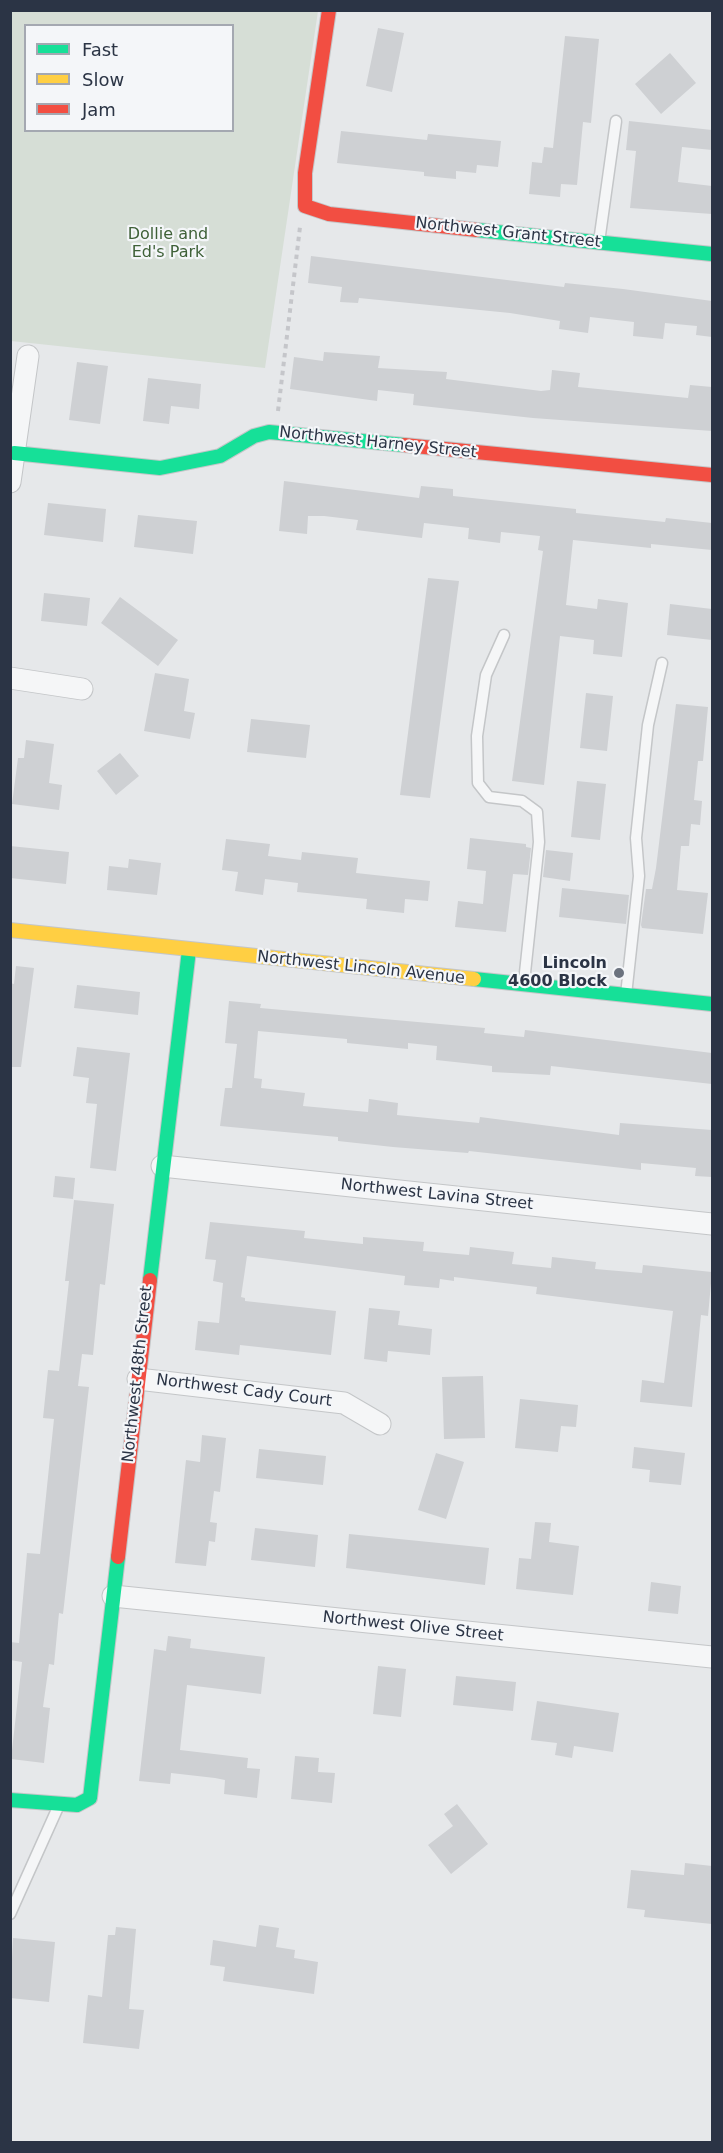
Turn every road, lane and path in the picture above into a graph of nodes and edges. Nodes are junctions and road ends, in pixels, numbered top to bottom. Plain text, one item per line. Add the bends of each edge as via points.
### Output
1 (329, 10) edge
2 (616, 121) dead end
3 (300, 227) dead end
4 (599, 242) junction
5 (712, 254) edge
6 (28, 356) dead end
7 (276, 420) dead end
8 (14, 453) junction
9 (712, 476) edge
10 (10, 482) edge
11 (504, 635) dead end
12 (663, 663) dead end
13 (10, 678) edge
14 (82, 688) dead end
15 (10, 930) edge
16 (189, 950) junction
17 (524, 984) junction
18 (626, 995) junction
19 (712, 1004) edge
20 (162, 1166) junction
21 (712, 1224) edge
22 (138, 1379) junction
23 (380, 1424) dead end
24 (113, 1596) junction
25 (712, 1658) edge
26 (10, 1800) edge
27 (59, 1805) junction
28 (10, 1914) edge

1 - 4 street, Northwest Grant Street via 305,173 305,206 329,214
2 - 4 lane
3 - 7 path
4 - 5 street, Northwest Grant Street
6 - 8 street
8 - 9 street, Northwest Harney Street via 160,468 220,456 254,436 269,432
8 - 10 street
11 - 17 lane via 486,675 477,736 478,783 489,797 522,801 537,812 539,842
12 - 18 lane via 648,725 636,838 639,876
13 - 14 street
15 - 16 street, Northwest Lincoln Avenue
16 - 17 street, Northwest Lincoln Avenue
16 - 20 street, Northwest 48th Street
17 - 18 street, Northwest Lincoln Avenue
18 - 19 street, Northwest Lincoln Avenue
20 - 21 street, Northwest Lavina Street
20 - 22 street, Northwest 48th Street
22 - 23 street, Northwest Cady Court via 344,1403
22 - 24 street, Northwest 48th Street
24 - 25 street, Northwest Olive Street
24 - 27 street, Northwest 48th Street via 90,1798 77,1805
26 - 27 street
27 - 28 lane

